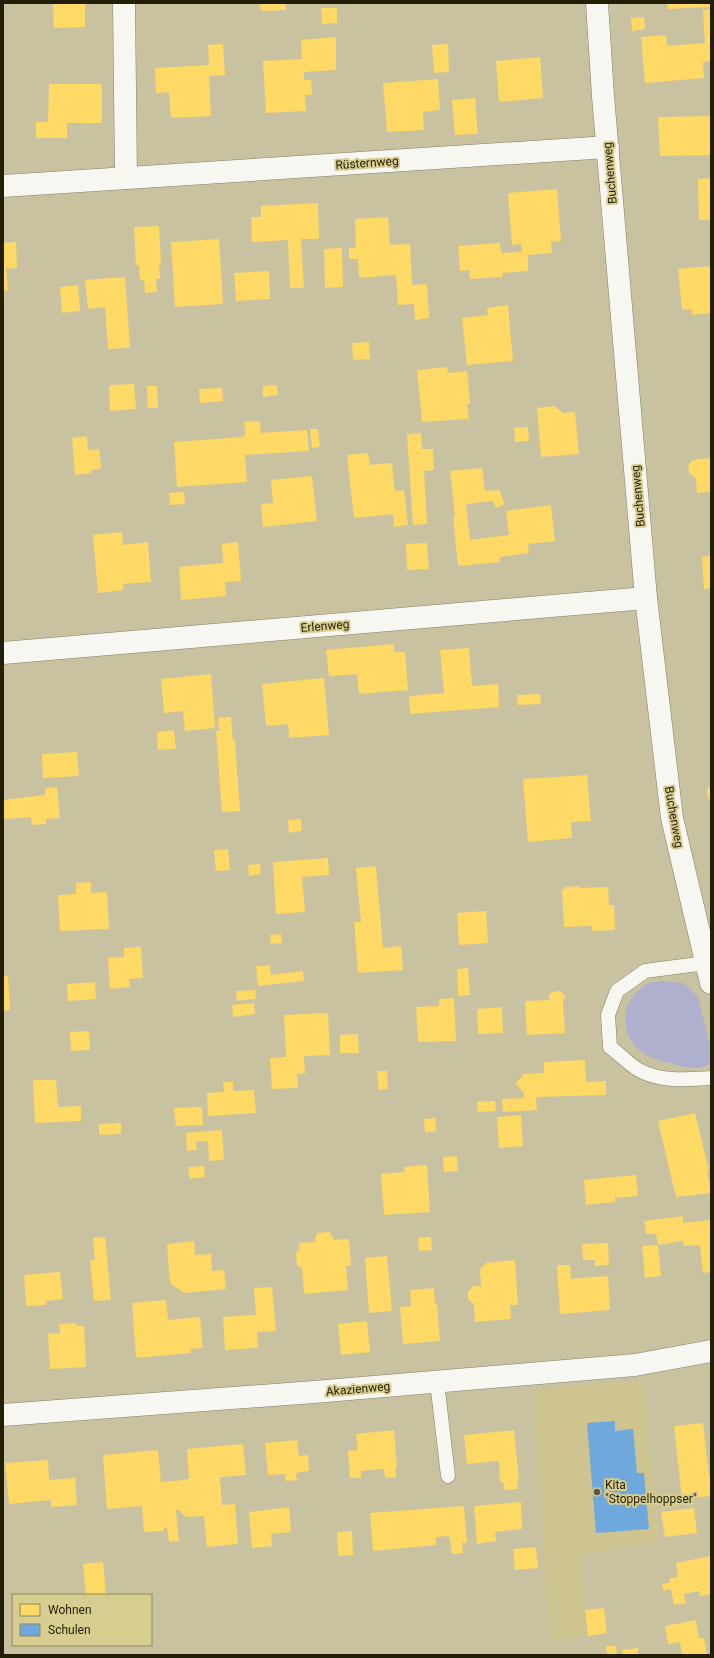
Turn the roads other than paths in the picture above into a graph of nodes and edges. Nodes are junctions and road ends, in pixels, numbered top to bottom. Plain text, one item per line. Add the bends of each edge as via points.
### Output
1 (124, 3) edge
2 (597, 3) edge
3 (608, 147) junction
4 (126, 178) junction
5 (3, 186) edge
6 (646, 598) junction
7 (3, 653) edge
8 (709, 962) edge
9 (711, 984) edge
10 (711, 1078) edge
11 (711, 1351) edge
12 (437, 1382) junction
13 (3, 1415) edge
14 (448, 1476) dead end

1 - 4 street
2 - 3 street, Buchenweg
3 - 4 street, Rüsternweg
3 - 6 street, Buchenweg
4 - 5 street, Rüsternweg
6 - 7 street, Erlenweg
6 - 8 street, Buchenweg via 672,818
8 - 9 street, Buchenweg
8 - 10 lane via 645,971 617,991 608,1014 610,1047 642,1072 665,1078
11 - 12 street, Akazienweg via 635,1365
12 - 13 street, Akazienweg
12 - 14 lane

